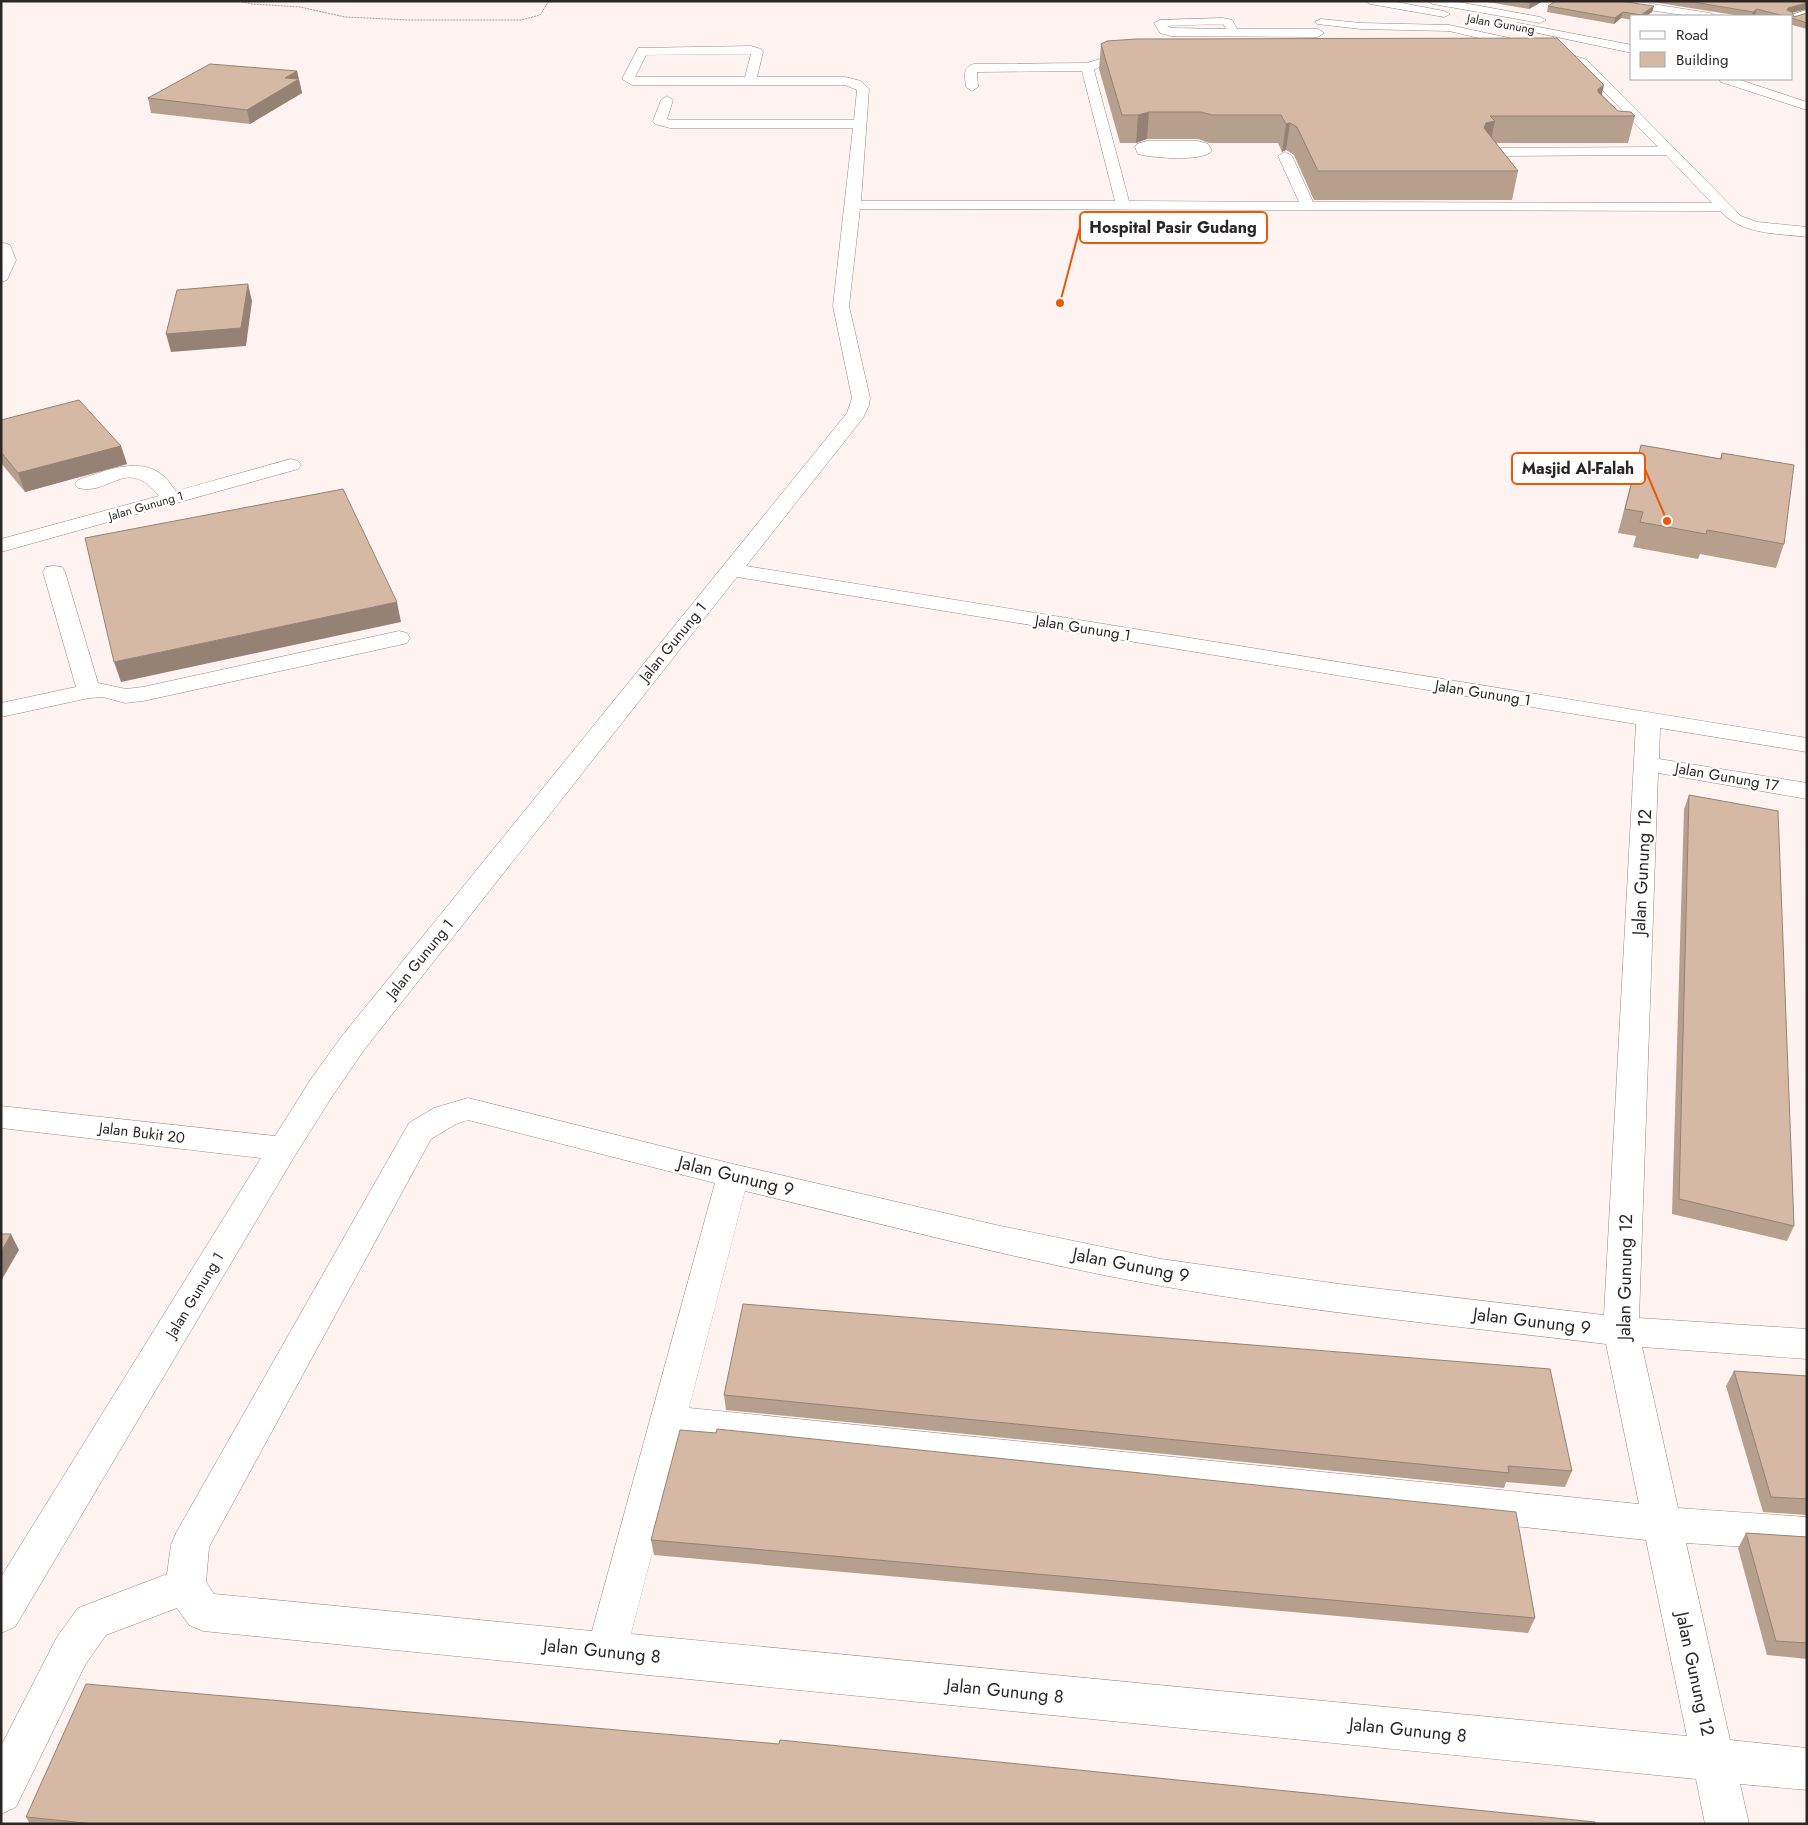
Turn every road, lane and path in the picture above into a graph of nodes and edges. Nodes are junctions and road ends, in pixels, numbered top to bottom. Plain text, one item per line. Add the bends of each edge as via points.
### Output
1 (239, 1) edge
2 (549, 1) edge
3 (1370, 1) edge
4 (1433, 1) edge
5 (1609, 1) edge
6 (1374, 2) edge
7 (1328, 8) dead end
8 (1541, 9) dead end
9 (1807, 13) edge
10 (1703, 15) edge
11 (1526, 17) junction
12 (1793, 18) edge
13 (1512, 25) junction
14 (1319, 27) junction
15 (1233, 32) junction
16 (1360, 36) edge
17 (1630, 38) edge
18 (1430, 42) edge
19 (1327, 45) edge
20 (1630, 49) edge
21 (1519, 57) edge
22 (1566, 57) junction
23 (1153, 58) edge
24 (1088, 67) junction
25 (1728, 80) edge
26 (750, 81) junction
27 (972, 87) dead end
28 (667, 100) dead end
29 (1807, 106) edge
30 (1612, 115) edge
31 (1635, 115) junction
32 (860, 124) junction
33 (1631, 135) edge
34 (1654, 135) junction
35 (1109, 149) junction
36 (1142, 149) edge
37 (1670, 151) junction
38 (1285, 156) edge
39 (1548, 193) dead end
40 (1592, 193) junction
41 (1684, 194) dead end
42 (853, 205) junction
43 (1123, 206) junction
44 (1308, 206) junction
45 (1527, 207) junction
46 (1604, 207) junction
47 (1725, 207) junction
48 (1807, 232) edge
49 (5, 253) edge
50 (1, 277) edge
51 (291, 465) dead end
52 (85, 484) edge
53 (173, 499) junction
54 (1, 546) edge
55 (730, 570) junction
56 (54, 572) dead end
57 (399, 638) dead end
58 (89, 691) junction
59 (1, 710) edge
60 (1648, 719) junction
61 (1807, 746) edge
62 (1647, 764) junction
63 (1807, 791) edge
64 (1, 1116) edge
65 (283, 1149) junction
66 (733, 1176) junction
67 (1621, 1331) junction
68 (1807, 1344) edge
69 (667, 1421) junction
70 (1662, 1524) junction
71 (1807, 1534) edge
72 (194, 1599) junction
73 (1, 1614) edge
74 (606, 1652) junction
75 (1713, 1760) junction
76 (1807, 1769) edge
77 (1, 1792) edge
78 (1727, 1824) edge

1 - 2 path via 300,6 345,17 521,20 540,15
3 - 6 street, Jalan Gunung
4 - 11 street
5 - 10 street
6 - 13 street, Jalan Gunung
6 - 14 street
7 - 14 street
8 - 11 street
9 - 12 street
11 - 13 street
11 - 17 street
13 - 20 street, Jalan Gunung
14 - 15 street
14 - 19 street
14 - 22 street via 1449,28
15 - 15 street via 1167,32 1160,23 1223,21 1228,22
16 - 18 street via 1422,36
21 - 22 street
22 - 31 street via 1589,68
23 - 24 street via 1106,61
24 - 27 street via 974,68 971,69
24 - 35 street
25 - 29 street
26 - 26 street via 632,81 628,79 642,51 750,50 757,52
26 - 32 street via 845,81 857,84 863,89
28 - 32 street via 660,121 665,123
30 - 31 street
31 - 34 street
32 - 42 street
33 - 34 street
34 - 37 street
35 - 36 street
35 - 43 street
37 - 45 street via 1502,152 1487,155
37 - 47 street
38 - 44 street
39 - 40 street
40 - 41 street
40 - 46 street
42 - 43 street
42 - 55 street via 841,306 860,405 850,422
43 - 44 street
44 - 45 street
45 - 46 street
46 - 47 street
47 - 48 street via 1746,224
49 - 50 street via 5,271
51 - 53 street, Jalan Gunung 1
52 - 53 street via 140,472 151,476
53 - 54 street, Jalan Gunung 1
55 - 60 street, Jalan Gunung 1
55 - 65 street, Jalan Gunung 1 via 353,1043
56 - 58 street
57 - 58 street via 143,694 125,696 104,690
58 - 59 street
60 - 61 street, Jalan Gunung 1
60 - 62 street, Jalan Gunung 12
62 - 63 street, Jalan Gunung 17
62 - 67 street, Jalan Gunung 12
64 - 65 street, Jalan Bukit 20
65 - 73 street, Jalan Gunung 1
66 - 67 street, Jalan Gunung 9 via 996,1238 1161,1272 1339,1298
66 - 69 street
66 - 72 street, Jalan Gunung 9 via 468,1108 445,1116 420,1132 190,1545
67 - 68 street, Jalan Gunung 9
67 - 70 street, Jalan Gunung 12
69 - 70 street
69 - 74 street
70 - 71 street
70 - 75 street, Jalan Gunung 12
72 - 74 street, Jalan Gunung 8
72 - 77 street via 92,1621 71,1651
74 - 75 street, Jalan Gunung 8
75 - 76 street, Jalan Gunung 8
75 - 78 street, Jalan Gunung 12

